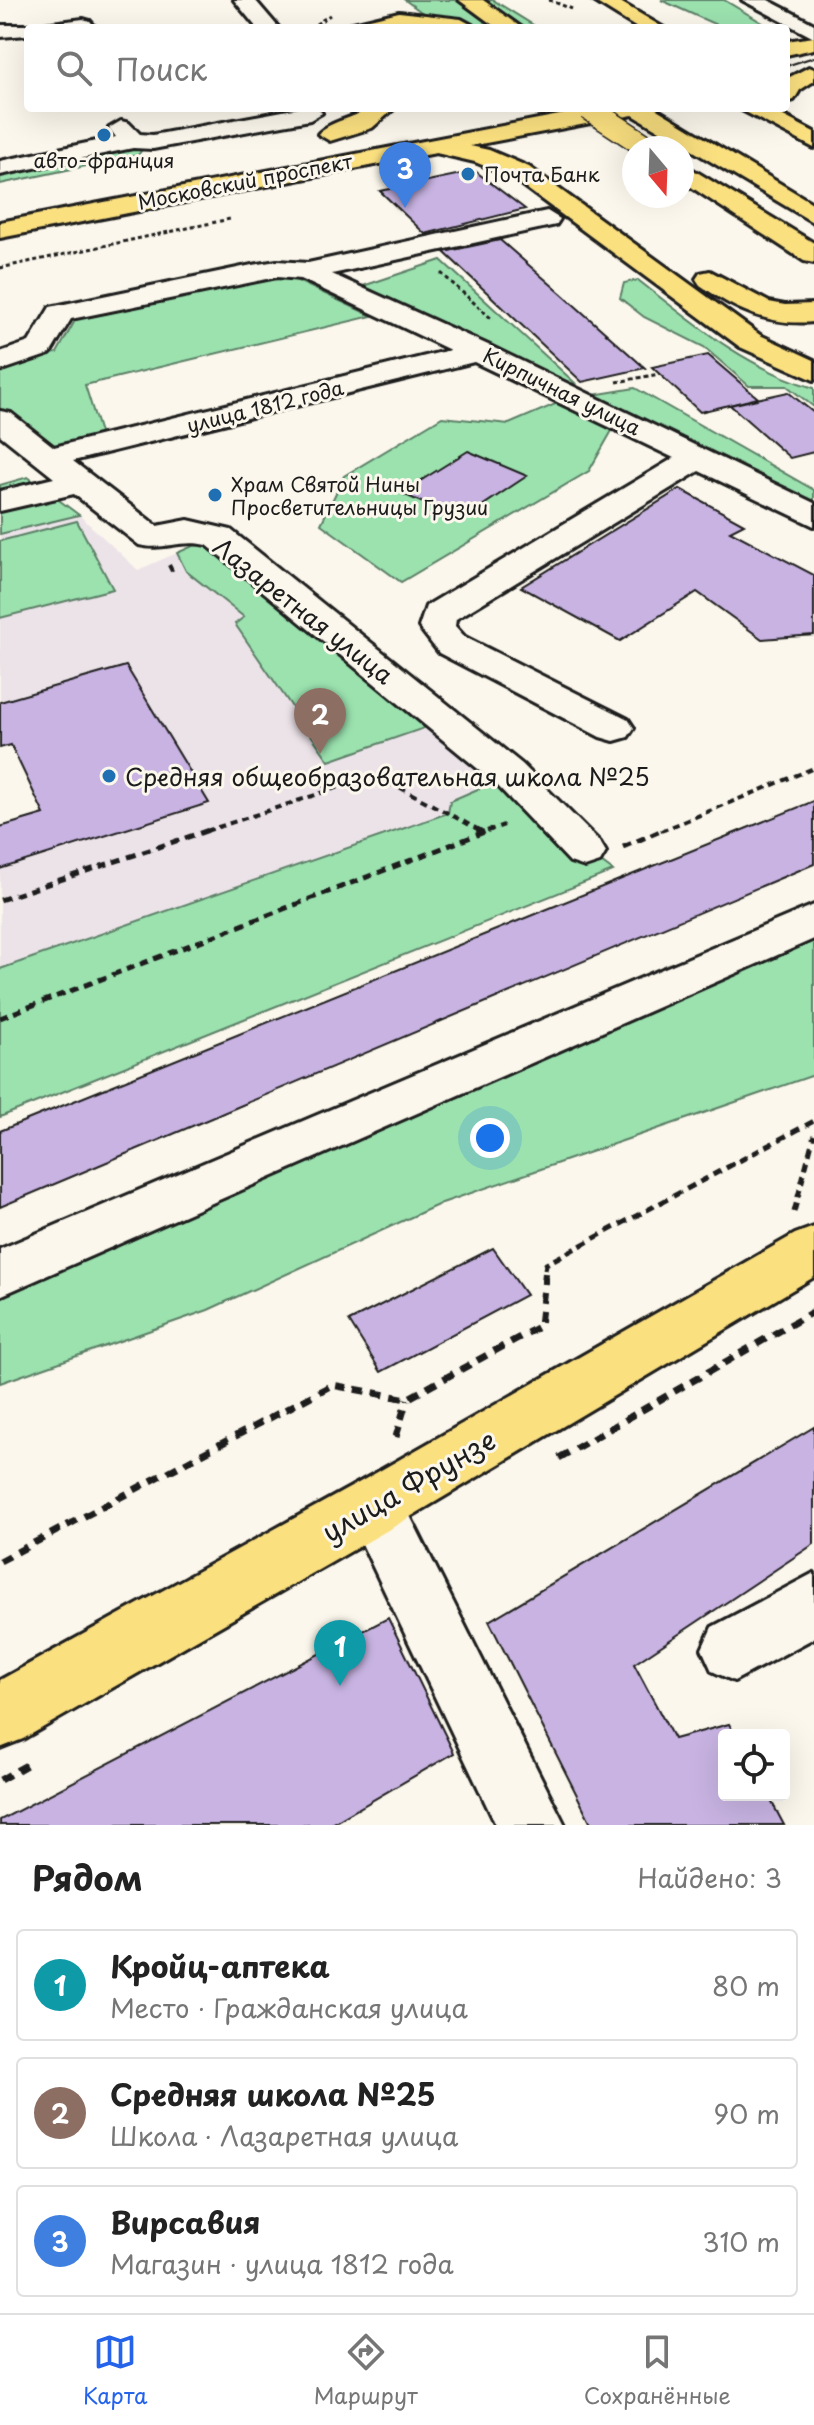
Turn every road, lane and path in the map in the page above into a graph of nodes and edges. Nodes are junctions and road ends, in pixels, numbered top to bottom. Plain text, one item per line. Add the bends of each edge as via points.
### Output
1 (244, 0) edge
2 (378, 0) edge
3 (424, 0) edge
4 (469, 0) edge
5 (506, 0) edge
6 (549, 0) edge
7 (752, 0) edge
8 (576, 11) dead end
9 (265, 24) edge
10 (346, 24) edge
11 (448, 24) edge
12 (461, 24) edge
13 (505, 24) edge
14 (506, 24) edge
15 (789, 24) edge
16 (790, 25) edge
17 (24, 29) edge
18 (0, 31) edge
19 (813, 40) edge
20 (790, 45) edge
21 (812, 74) edge
22 (790, 78) edge
23 (790, 88) edge
24 (790, 98) edge
25 (309, 112) edge
26 (378, 112) edge
27 (594, 112) edge
28 (610, 112) edge
29 (646, 112) edge
30 (758, 112) edge
31 (808, 112) dead end
32 (407, 120) dead end
33 (562, 121) junction
34 (330, 134) junction
35 (631, 136) edge
36 (304, 140) dead end
37 (814, 141) edge
38 (537, 150) dead end
39 (396, 152) junction
40 (0, 168) edge
41 (694, 178) edge
42 (814, 215) edge
43 (243, 216) dead end
44 (547, 219) dead end
45 (0, 230) edge
46 (807, 250) edge
47 (684, 260) dead end
48 (0, 268) edge
49 (308, 271) junction
50 (814, 313) edge
51 (478, 351) junction
52 (0, 362) edge
53 (814, 371) edge
54 (0, 420) edge
55 (52, 457) junction
56 (699, 457) junction
57 (81, 482) junction
58 (0, 501) edge
59 (814, 516) edge
60 (614, 728) dead end
61 (814, 768) edge
62 (301, 771) dead end
63 (330, 790) junction
64 (542, 810) junction
65 (483, 833) junction
66 (585, 852) joint
67 (0, 900) edge
68 (814, 921) edge
69 (0, 1018) edge
70 (814, 1121) edge
71 (814, 1135) edge
72 (803, 1236) edge
73 (0, 1273) edge
74 (407, 1399) junction
75 (394, 1443) dead end
76 (374, 1506) junction
77 (0, 1561) edge
78 (814, 1604) edge
79 (734, 1649) dead end
80 (0, 1716) edge
81 (531, 1825) edge

1 - 9 street
2 - 10 main road
3 - 12 main road
4 - 13 main road
5 - 14 main road
6 - 8 path
7 - 15 street
10 - 11 main road via 399,18
16 - 19 street
17 - 18 street
19 - 20 main road
21 - 22 main road
21 - 23 main road
24 - 31 main road
25 - 40 street via 153,142 118,125
26 - 34 main road via 364,123
27 - 35 main road, bridge
28 - 33 main road, Московский проспект
29 - 42 main road
30 - 37 main road
32 - 34 main road, Московский проспект
33 - 38 main road via 535,143
33 - 39 main road, Московский проспект
34 - 36 main road, Московский проспект
39 - 45 main road, Московский проспект
39 - 53 main road via 459,151 520,172 750,341
41 - 46 main road
43 - 48 path
44 - 49 street
47 - 50 main road via 758,310
49 - 51 street, Кирпичная улица
49 - 52 street via 252,273 60,313 40,348
51 - 55 street, улица 1812 года
51 - 56 street, Кирпичная улица
54 - 55 street, Лазаретная улица
55 - 57 street, Лазаретная улица
56 - 59 street, Кирпичная улица
56 - 60 street via 439,614 437,627 452,645
57 - 58 street
57 - 64 street, Лазаретная улица via 151,538 188,530 219,537 508,773
61 - 66 path via 613,851
62 - 63 path
63 - 65 path via 370,777 385,781
63 - 67 path
64 - 65 path
64 - 66 street, Лазаретная улица
65 - 69 path
68 - 73 street
70 - 74 path via 546,1264 540,1326
71 - 72 path
72 - 76 main road, улица Фрунзе
74 - 75 path
74 - 77 path via 332,1385
76 - 80 main road, улица Фрунзе
76 - 81 street
78 - 79 street

